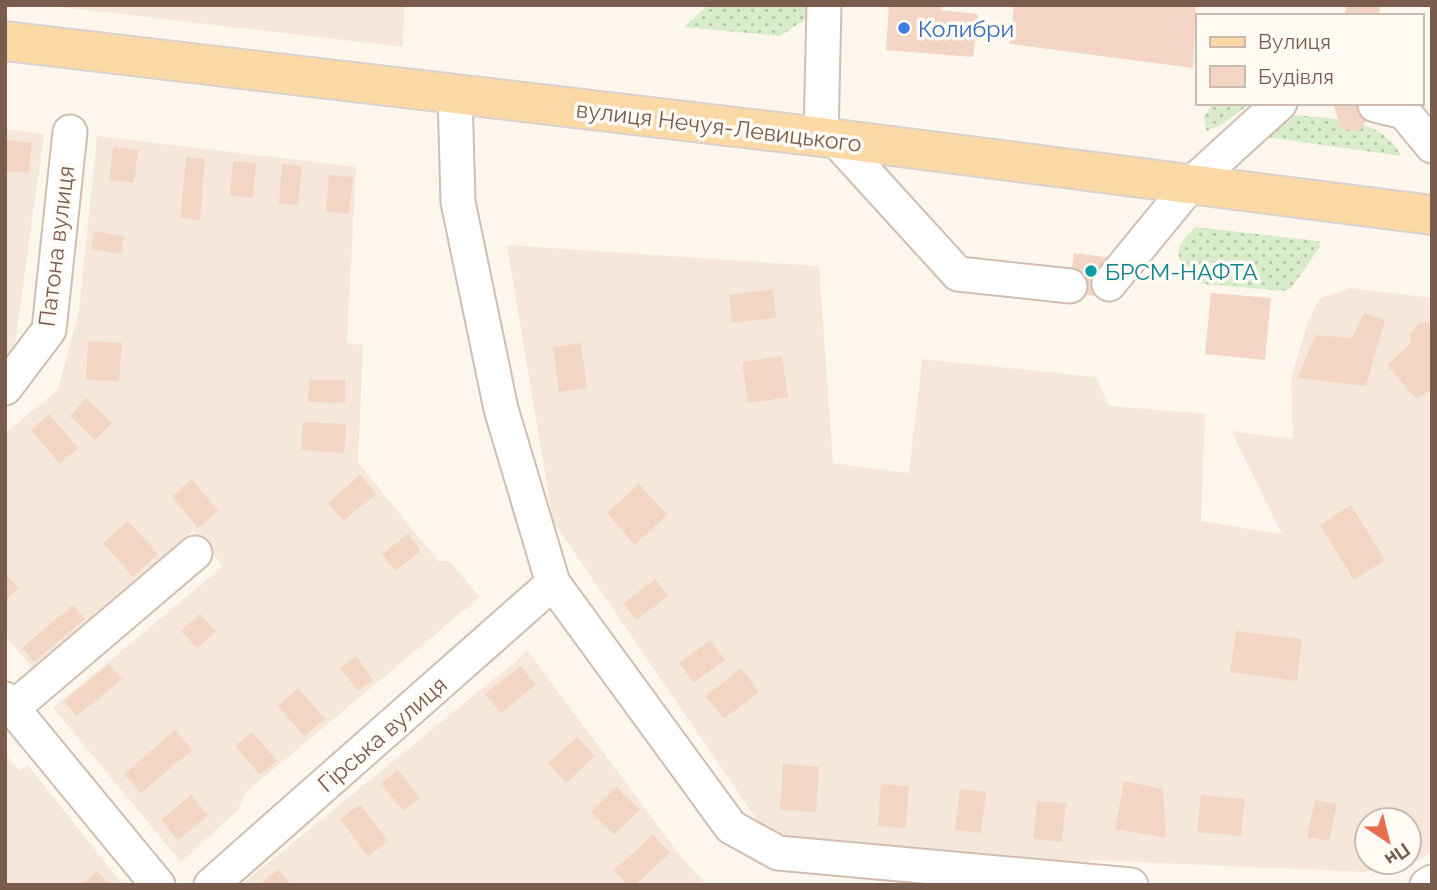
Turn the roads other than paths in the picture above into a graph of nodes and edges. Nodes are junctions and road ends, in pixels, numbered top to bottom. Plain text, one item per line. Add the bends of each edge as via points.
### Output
1 (824, 5) edge
2 (5, 41) edge
3 (454, 94) junction
4 (1277, 105) edge
5 (1375, 105) dead end
6 (70, 132) dead end
7 (828, 138) junction
8 (1432, 146) edge
9 (1190, 185) junction
10 (1432, 215) edge
11 (1109, 285) dead end
12 (1070, 286) dead end
13 (5, 388) edge
14 (195, 553) dead end
15 (553, 583) junction
16 (9, 703) edge
17 (1432, 882) edge
18 (158, 885) edge
19 (211, 885) edge
20 (1131, 885) edge
21 (1427, 885) edge

1 - 7 street
2 - 3 main road, вулиця Нечуя-Левицького
3 - 7 main road, вулиця Нечуя-Левицького
3 - 15 street via 458,202 501,409
4 - 9 street
5 - 8 street via 1404,111
6 - 13 street, Патона вулиця via 50,330
7 - 9 main road, вулиця Нечуя-Левицького
7 - 12 street via 958,274
9 - 10 main road, вулиця Нечуя-Левицького
9 - 11 street
14 - 16 street
15 - 19 street, Гірська вулиця
15 - 20 street via 731,827 778,853
16 - 18 street
17 - 21 street

